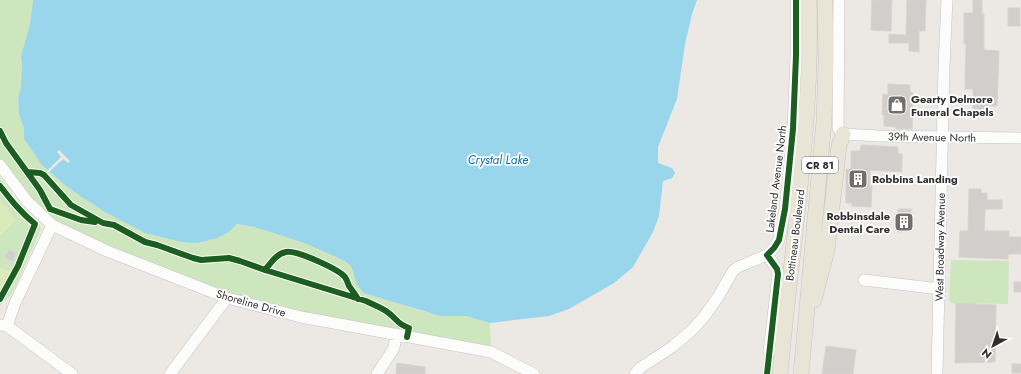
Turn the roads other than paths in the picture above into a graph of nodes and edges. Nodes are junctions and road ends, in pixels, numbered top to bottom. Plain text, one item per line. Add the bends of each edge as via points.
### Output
1 (796, 0) edge
2 (809, 0) edge
3 (825, 0) edge
4 (839, 0) edge
5 (947, 0) edge
6 (843, 134) junction
7 (942, 136) junction
8 (1021, 138) edge
9 (0, 165) edge
10 (52, 225) junction
11 (767, 255) junction
12 (864, 280) dead end
13 (940, 289) junction
14 (228, 298) junction
15 (4, 326) edge
16 (804, 329) junction
17 (396, 334) junction
18 (769, 352) dead end
19 (72, 374) edge
20 (170, 374) edge
21 (377, 374) edge
22 (534, 374) edge
23 (635, 374) edge
24 (780, 374) edge
25 (801, 374) edge
26 (937, 374) edge

1 - 11 street, Lakeland Avenue North via 796,56 785,209 779,240
2 - 24 main road, Bottineau Boulevard / CR 81 via 810,52 803,163
3 - 16 main road, Bottineau Boulevard / CR 81 via 824,121
4 - 6 street via 838,128
5 - 7 street, West Broadway Avenue
6 - 7 street, 39th Avenue North
6 - 16 main road via 839,146 827,250
7 - 8 street, 39th Avenue North
7 - 13 street, West Broadway Avenue
9 - 10 street, Shoreline Drive via 27,201
10 - 14 street, Shoreline Drive via 107,251
10 - 15 street
11 - 18 street via 778,274
11 - 23 street via 738,267 691,331
12 - 13 street
13 - 26 street, West Broadway Avenue
14 - 17 street, Shoreline Drive via 301,317
14 - 20 street
15 - 19 street
16 - 25 main road, Bottineau Boulevard / CR 81
17 - 21 street via 394,348
17 - 22 street, Shoreline Drive via 491,352

